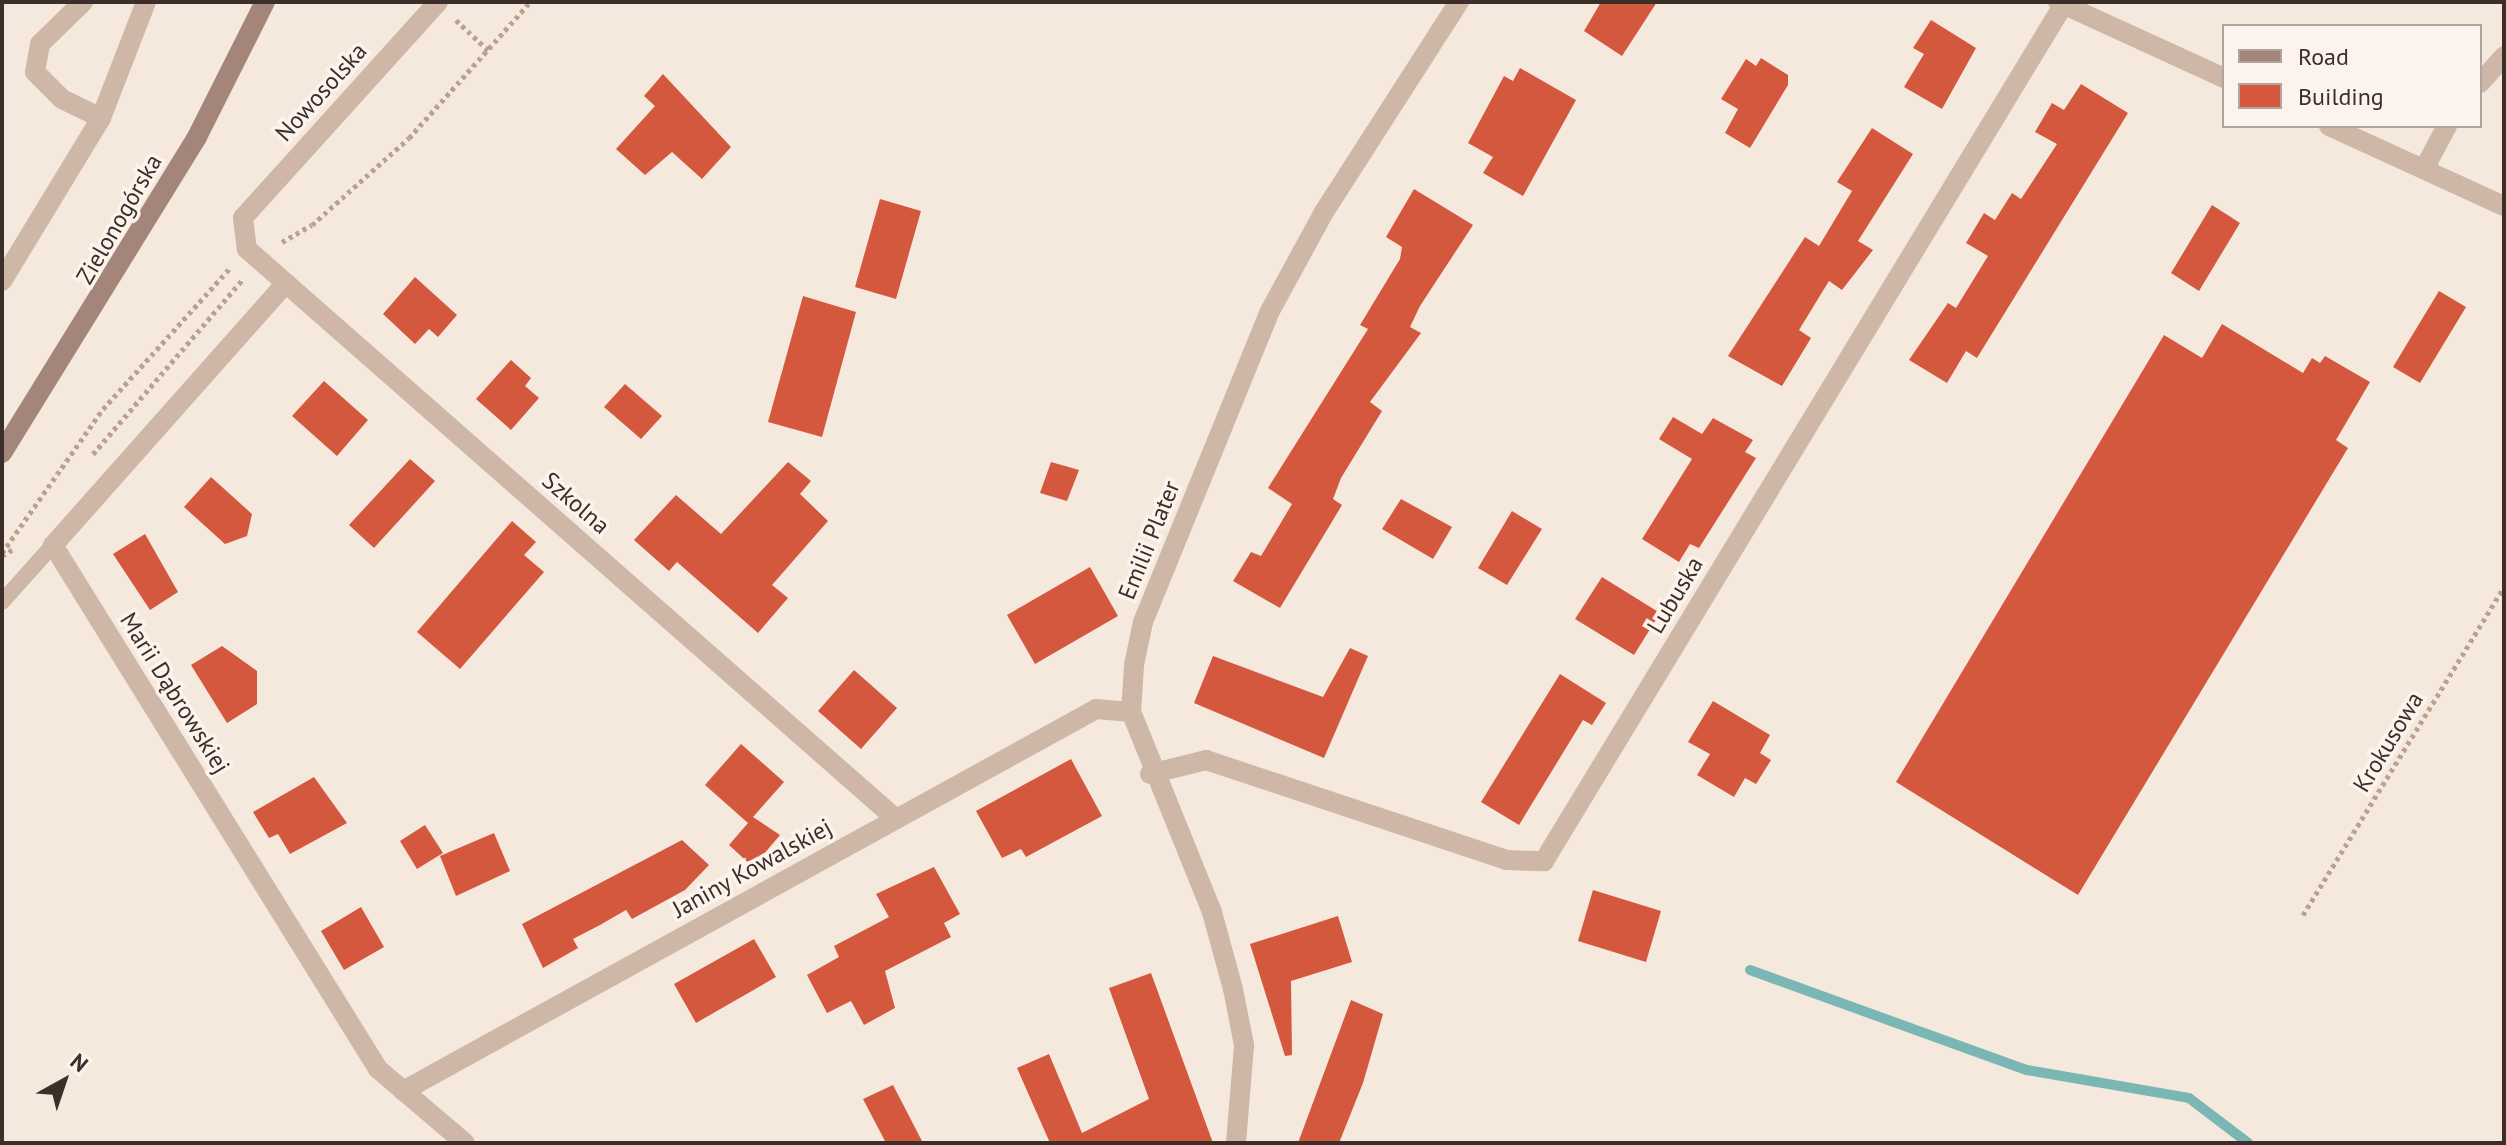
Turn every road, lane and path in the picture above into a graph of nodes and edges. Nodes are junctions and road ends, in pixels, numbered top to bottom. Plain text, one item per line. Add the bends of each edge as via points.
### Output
1 (83, 2) edge
2 (146, 2) edge
3 (265, 2) edge
4 (1459, 2) edge
5 (2062, 3) edge
6 (442, 6) edge
7 (488, 50) dead end
8 (2504, 56) edge
9 (2222, 77) edge
10 (2482, 81) edge
11 (101, 118) junction
12 (2333, 128) edge
13 (2446, 128) edge
14 (2424, 169) junction
15 (2504, 206) edge
16 (243, 218) joint
17 (2, 281) edge
18 (286, 283) junction
19 (2, 453) edge
20 (53, 545) junction
21 (2504, 587) edge
22 (2, 602) edge
23 (1131, 712) junction
24 (1150, 774) junction
25 (896, 819) junction
26 (2303, 915) dead end
27 (403, 1091) junction
28 (465, 1143) edge
29 (1236, 1143) edge

1 - 11 street via 40,44 35,72 62,99
2 - 11 street
3 - 19 street, Zielonogórska via 197,137
4 - 23 street, Emilii Plater via 1324,212 1270,311 1143,622
5 - 9 street
5 - 24 street, Lubuska via 1544,861 1506,860 1206,760
6 - 7 path
6 - 16 street, Nowosolska
8 - 10 street
11 - 17 street
12 - 14 street
13 - 14 street
14 - 15 street
16 - 18 street, Szkolna via 247,249
18 - 20 street
18 - 25 street, Szkolna
20 - 22 lane
20 - 27 street, Marii Dąbrowskiej via 378,1069
21 - 26 path, Krokusowa
23 - 24 street, Emilii Plater
23 - 25 street, Janiny Kowalskiej via 1096,709
24 - 29 street, Emilii Plater via 1212,912 1233,989 1244,1045
25 - 27 street, Janiny Kowalskiej
27 - 28 street, Marii Dąbrowskiej

